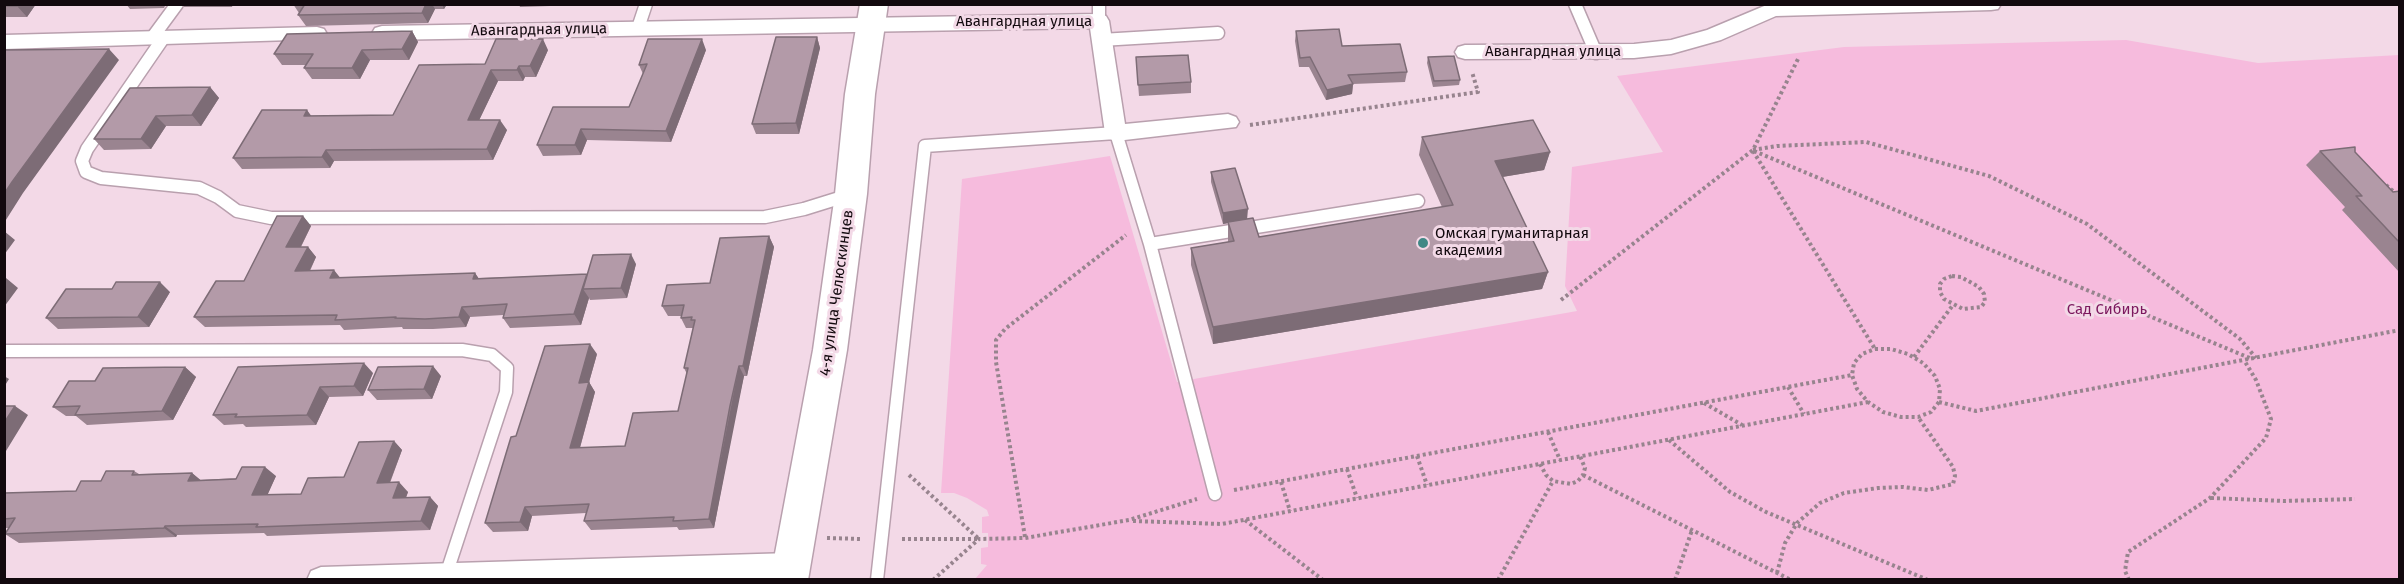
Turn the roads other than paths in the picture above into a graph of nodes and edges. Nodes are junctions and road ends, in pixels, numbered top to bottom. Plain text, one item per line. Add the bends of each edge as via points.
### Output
1 (177, 4) edge
2 (646, 4) edge
3 (1575, 4) edge
4 (1990, 4) edge
5 (1772, 7) edge
6 (873, 14) edge
7 (1100, 22) edge
8 (638, 28) junction
9 (366, 33) edge
10 (1218, 33) dead end
11 (342, 34) edge
12 (158, 38) junction
13 (4, 42) edge
14 (1465, 51) road end
15 (1596, 52) junction
16 (1228, 122) road end
17 (1116, 133) junction
18 (851, 194) junction
19 (1418, 201) dead end
20 (1150, 244) junction
21 (4, 351) edge
22 (1215, 494) road end
23 (790, 573) edge
24 (445, 578) edge
25 (321, 579) edge
26 (877, 579) edge

1 - 12 lane
2 - 8 lane
3 - 15 lane
4 - 5 street, Авангардная улица
5 - 15 street, Авангардная улица via 1714,35 1671,47
6 - 7 street, Авангардная улица
6 - 8 street, Авангардная улица
6 - 18 main road, 4-я улица Челюскинцев via 860,94
7 - 10 lane
7 - 17 street, Авангардная улица
8 - 9 street, Авангардная улица
11 - 12 street
12 - 13 street
12 - 18 lane via 87,149 82,161 86,172 101,178 199,188 237,211 271,218 765,216
14 - 15 street, Авангардная улица
16 - 17 street
17 - 20 lane
17 - 26 lane via 925,146
18 - 23 main road, 4-я улица Челюскинцев via 830,350
19 - 20 lane
20 - 22 lane
21 - 24 lane via 462,350 492,355 507,368 506,392
23 - 24 street
24 - 25 street

